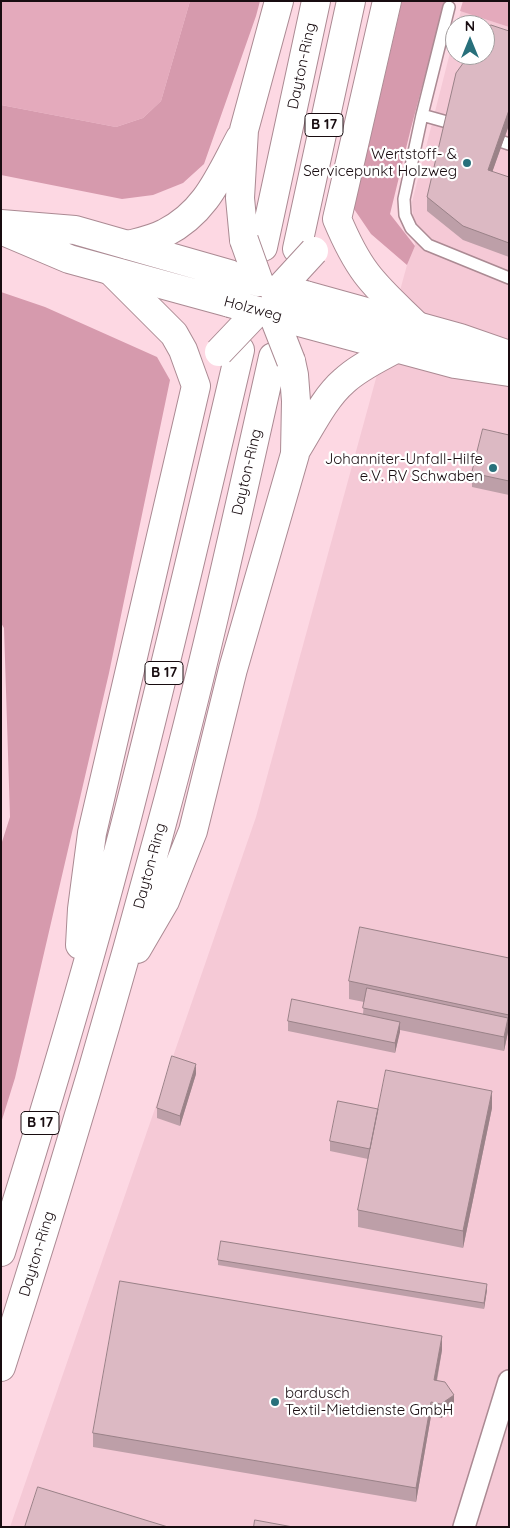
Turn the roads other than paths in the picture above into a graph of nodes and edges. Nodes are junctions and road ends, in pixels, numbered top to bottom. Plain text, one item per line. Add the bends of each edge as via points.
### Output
1 (279, 1) edge
2 (316, 1) edge
3 (351, 1) edge
4 (387, 1) edge
5 (449, 7) dead end
6 (422, 115) junction
7 (447, 122) edge
8 (244, 130) junction
9 (337, 219) junction
10 (1, 224) edge
11 (1, 230) edge
12 (254, 243) junction
13 (128, 246) junction
14 (306, 250) junction
15 (112, 272) junction
16 (509, 278) edge
17 (268, 295) junction
18 (417, 326) junction
19 (397, 348) junction
20 (229, 351) junction
21 (509, 355) edge
22 (282, 359) junction
23 (509, 372) edge
24 (196, 386) junction
25 (295, 454) junction
26 (117, 985) junction
27 (78, 994) junction
28 (1, 1252) edge
29 (1, 1367) edge
30 (509, 1380) edge
31 (464, 1527) edge

1 - 8 main road
2 - 12 main road, Dayton-Ring / B 17
3 - 14 main road, B 17
4 - 9 main road
5 - 6 lane
6 - 7 lane
6 - 16 lane via 404,199 405,215 411,228 428,245
8 - 12 main road via 240,198
8 - 13 main road via 214,187 196,211 164,234
9 - 14 main road
9 - 18 main road via 366,273
10 - 13 main road, Holzweg via 75,230
11 - 15 main road, Holzweg via 69,259
12 - 17 main road, bridge
13 - 17 main road, Holzweg
14 - 17 main road, bridge
15 - 17 main road, Holzweg, bridge via 230,303
15 - 24 main road via 174,334
17 - 18 main road, Holzweg
17 - 19 main road, Holzweg, bridge via 299,322
17 - 20 main road, bridge
17 - 22 main road, bridge
18 - 21 main road, Holzweg
19 - 23 main road, Holzweg via 455,364
19 - 25 main road via 343,381 318,414
20 - 24 main road
20 - 27 main road, B 17 via 170,648
22 - 25 main road via 294,375
22 - 26 main road, Dayton-Ring / B 17
24 - 27 main road via 92,833 82,909
25 - 26 main road via 233,669 193,831 165,901
26 - 29 main road, Dayton-Ring / B 17
27 - 28 main road, B 17
30 - 31 street

